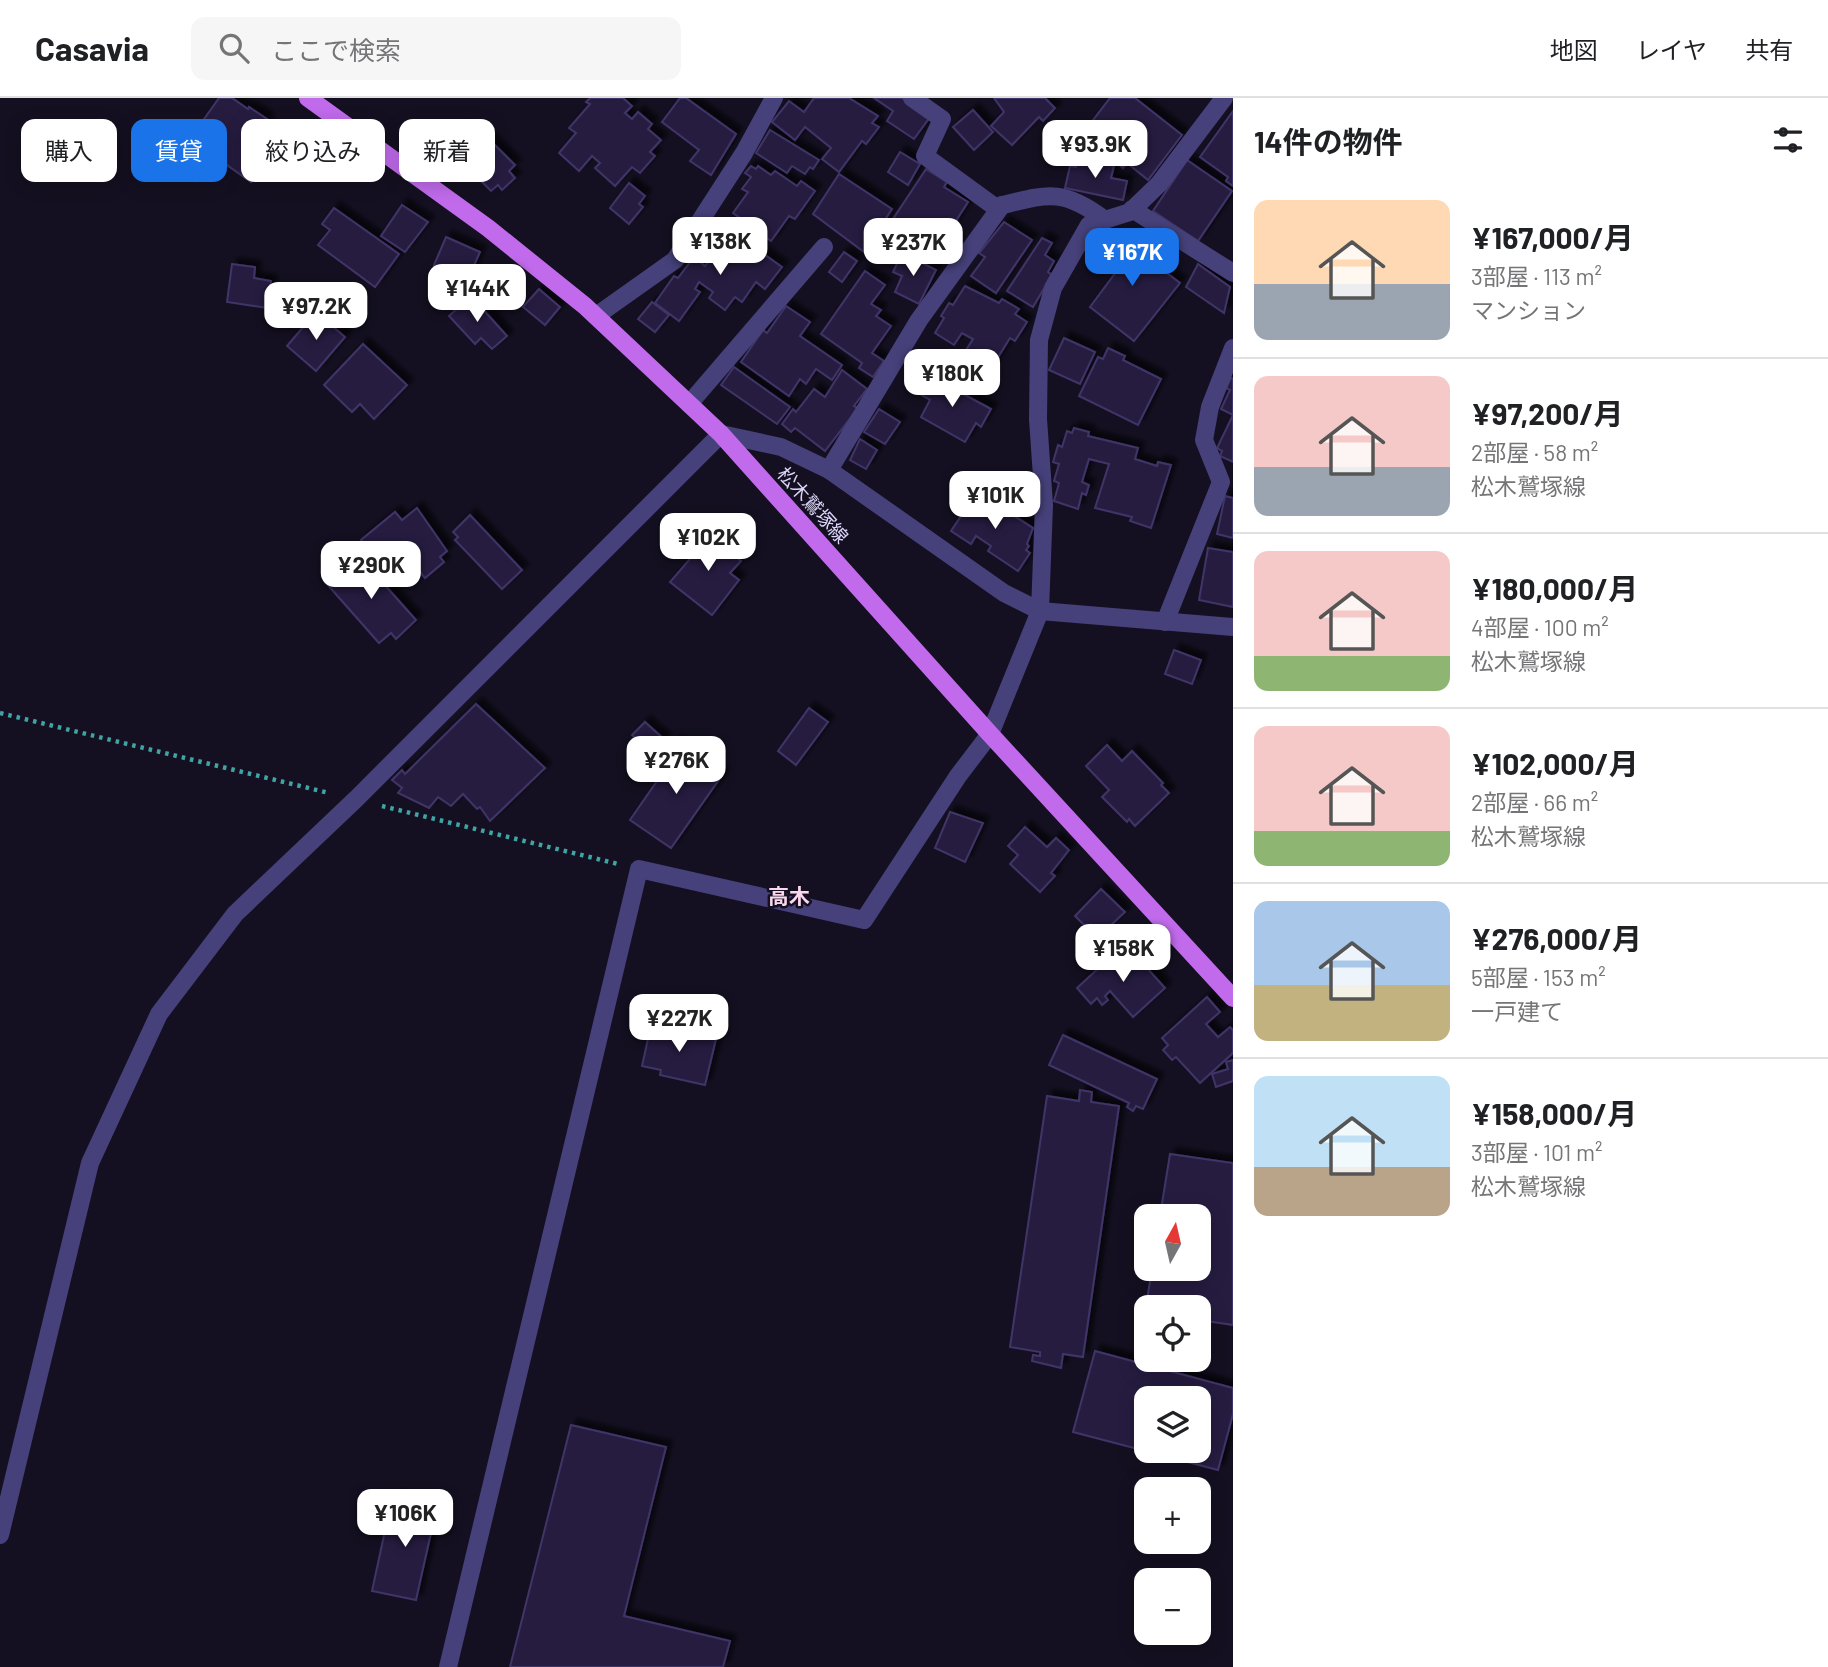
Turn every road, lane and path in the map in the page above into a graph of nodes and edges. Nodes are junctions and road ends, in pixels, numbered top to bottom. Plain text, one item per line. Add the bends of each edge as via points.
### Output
1 (308, 98) edge
2 (774, 98) edge
3 (912, 98) edge
4 (1224, 98) edge
5 (1002, 205) junction
6 (1132, 209) junction
7 (1105, 220) junction
8 (824, 247) dead end
9 (1233, 273) edge
10 (596, 316) junction
11 (1233, 348) edge
12 (689, 404) junction
13 (721, 434) junction
14 (830, 470) junction
15 (1040, 611) junction
16 (1165, 622) junction
17 (1233, 627) edge
18 (0, 713) edge
19 (990, 734) junction
20 (356, 799) junction
21 (639, 869) junction
22 (1233, 998) edge
23 (0, 1535) edge
24 (448, 1667) edge

1 - 10 main road, 松木鷲塚線 via 488,228
2 - 10 street via 675,260
3 - 5 street via 942,119 925,156 995,207
4 - 6 street via 1159,184
5 - 7 street via 1049,194 1087,206
5 - 14 street via 919,320
6 - 7 street
6 - 9 street
7 - 15 street via 1089,225 1053,288 1039,340 1044,505
8 - 12 street
10 - 12 main road, 松木鷲塚線
11 - 16 street via 1210,407 1205,440 1221,482
12 - 13 main road, 松木鷲塚線
13 - 14 street via 781,447
13 - 19 main road, 松木鷲塚線
13 - 20 street
14 - 15 street via 1004,593
15 - 16 street
15 - 19 street
16 - 17 street
18 - 20 path
19 - 21 street via 864,920
19 - 22 main road, 松木鷲塚線
20 - 21 path
20 - 23 street via 235,915 159,1014 90,1163
21 - 24 street

